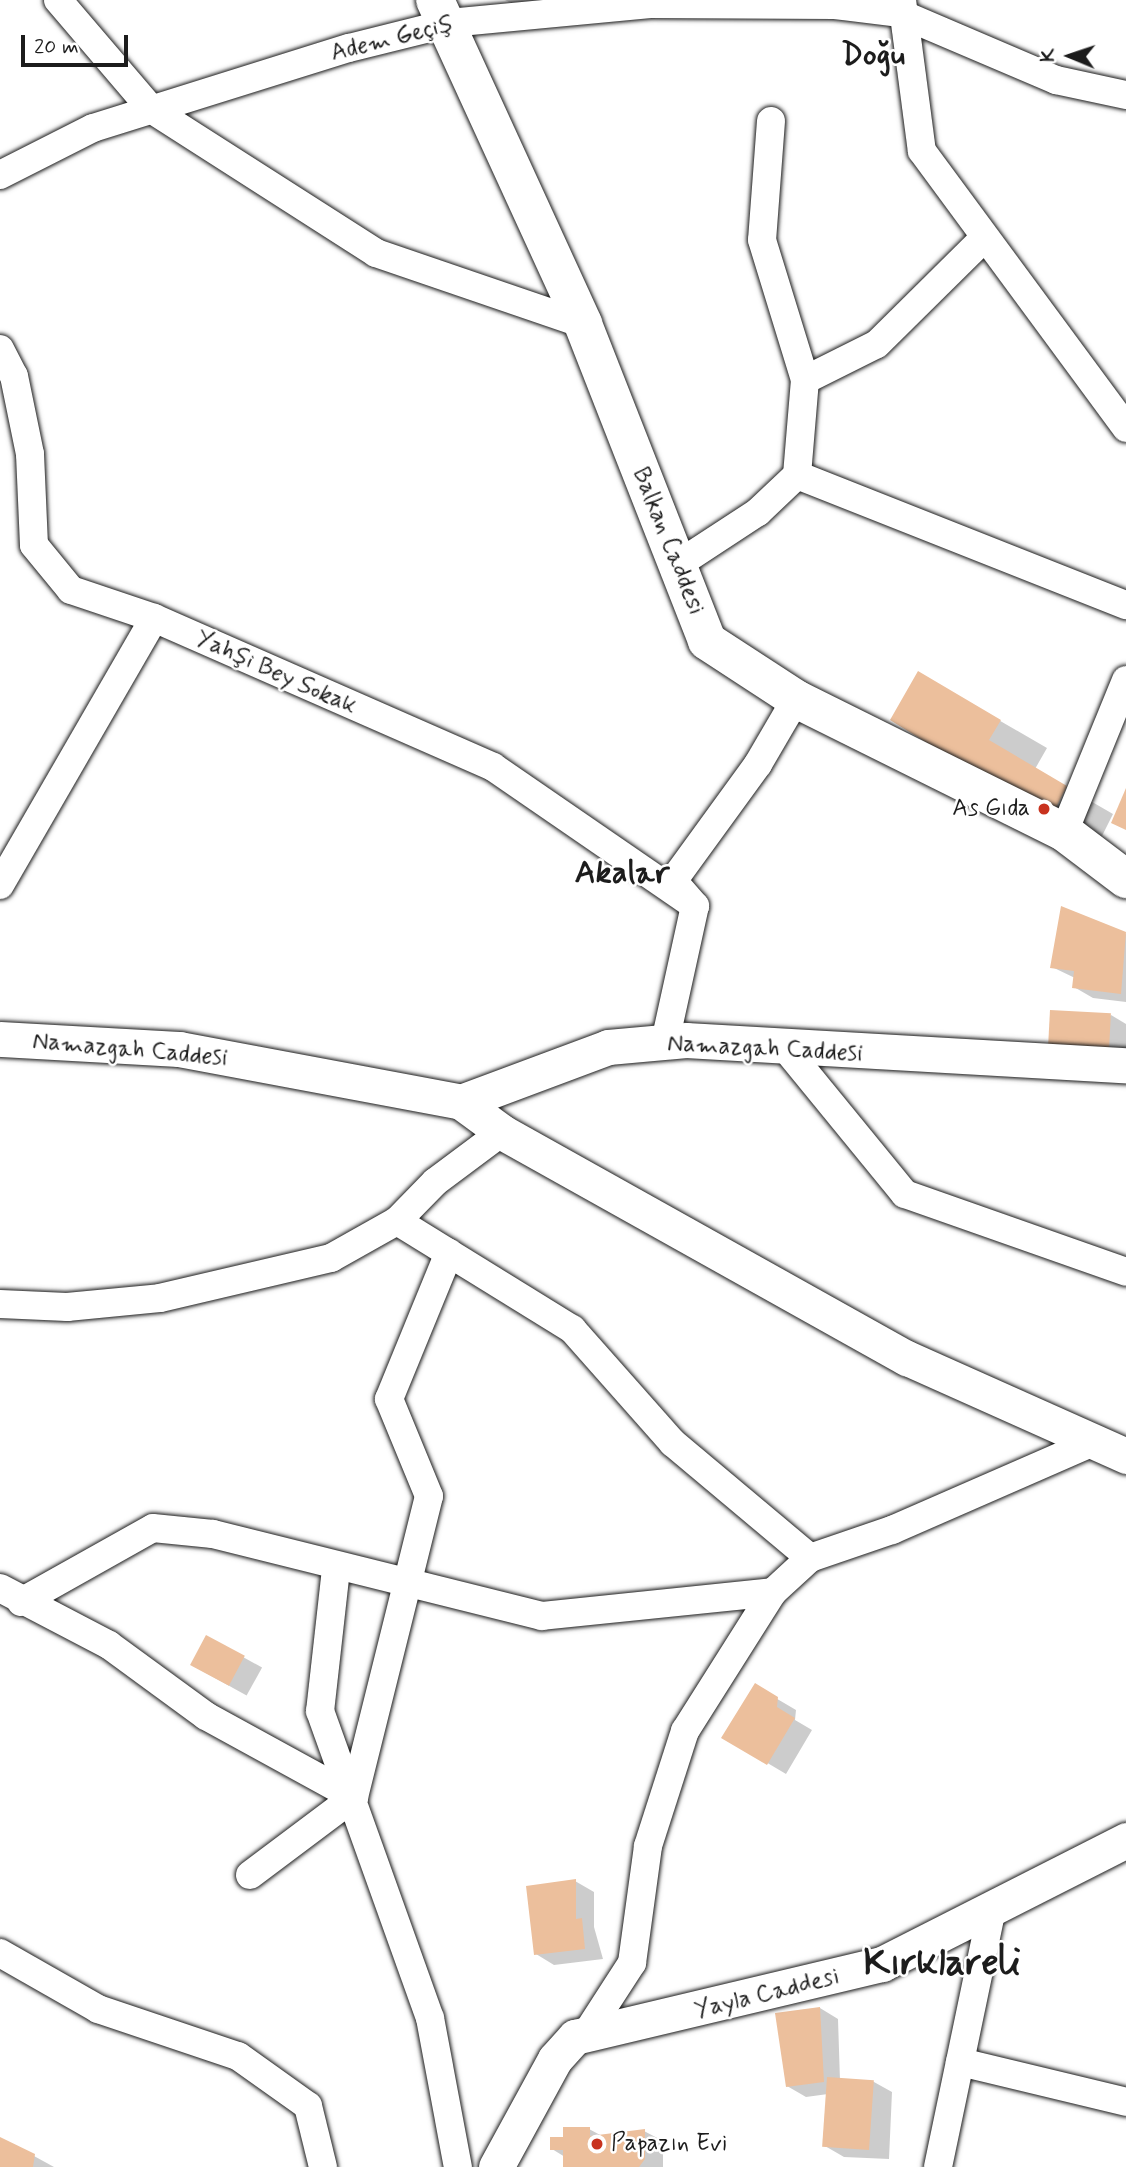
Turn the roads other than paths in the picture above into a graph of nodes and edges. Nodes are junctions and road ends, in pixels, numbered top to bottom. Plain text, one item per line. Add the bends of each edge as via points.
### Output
1 (58, 0) edge
2 (650, 2) edge
3 (900, 7) edge
4 (442, 11) edge
5 (1126, 94) edge
6 (151, 109) junction
7 (771, 121) dead end
8 (0, 175) edge
9 (984, 238) junction
10 (583, 324) junction
11 (0, 349) edge
12 (805, 380) junction
13 (1126, 428) edge
14 (797, 475) junction
15 (677, 565) junction
16 (1126, 605) edge
17 (154, 618) junction
18 (1126, 680) edge
19 (796, 699) junction
20 (1064, 832) junction
21 (1126, 879) edge
22 (0, 885) edge
23 (695, 906) junction
24 (0, 1040) edge
25 (665, 1042) junction
26 (788, 1050) junction
27 (1126, 1065) edge
28 (461, 1102) junction
29 (502, 1132) junction
30 (397, 1221) junction
31 (449, 1253) junction
32 (1126, 1272) edge
33 (0, 1304) edge
34 (1093, 1442) junction
35 (1126, 1456) edge
36 (810, 1558) junction
37 (336, 1569) junction
38 (405, 1585) junction
39 (773, 1592) junction
40 (10, 1595) edge
41 (354, 1797) junction
42 (1126, 1840) edge
43 (250, 1875) dead end
44 (992, 1908) junction
45 (0, 1953) edge
46 (586, 2034) junction
47 (960, 2062) junction
48 (1126, 2102) edge
49 (323, 2167) edge
50 (458, 2167) edge
51 (496, 2167) edge
52 (938, 2167) edge

1 - 6 street
2 - 3 street, Adem Geçiş
2 - 4 street, Adem Geçiş
3 - 5 street, Adem Geçiş via 1021,68
3 - 9 street via 922,150
4 - 6 street, Adem Geçiş
4 - 10 main road, Balkan Caddesi
6 - 8 street, Adem Geçiş via 37,152
6 - 10 street via 376,253
7 - 12 street via 762,240
9 - 12 street via 877,344
9 - 13 street
10 - 15 main road, Balkan Caddesi
11 - 17 street, Yahşi Bey Sokak via 14,376 30,454 34,545 71,590
12 - 14 street
14 - 15 street via 758,512
14 - 16 street
15 - 19 main road, Balkan Caddesi via 708,641
17 - 22 street
17 - 23 street, Yahşi Bey Sokak via 493,767
18 - 20 street
19 - 20 main road, Balkan Caddesi
19 - 23 street via 758,764 673,881
20 - 21 main road, Balkan Caddesi
23 - 25 street
24 - 28 street, Namazgah Caddesi via 179,1049
25 - 26 street, Namazgah Caddesi
25 - 28 street, Namazgah Caddesi via 608,1047
26 - 27 street, Namazgah Caddesi
26 - 32 street via 905,1194
28 - 29 street
29 - 30 street via 435,1182
29 - 34 street via 907,1359
30 - 31 street
30 - 33 street via 331,1258 160,1298 67,1307
31 - 36 street via 572,1329 673,1443
31 - 38 street via 389,1399 429,1496
34 - 35 street
34 - 36 street via 892,1530
36 - 39 street
37 - 38 street
37 - 40 street via 213,1534 153,1528
37 - 41 street via 320,1711
38 - 39 street via 542,1616
38 - 41 street
39 - 46 street via 685,1731 648,1846 632,1963
40 - 41 street via 109,1645 206,1716
41 - 43 street
41 - 50 street via 430,2018
42 - 44 street, Yayla Caddesi
44 - 46 street, Yayla Caddesi via 882,1964
44 - 47 street
45 - 49 street via 97,2009 238,2056 308,2106
46 - 51 street, Yayla Caddesi via 575,2037 555,2059
47 - 48 street
47 - 52 street

